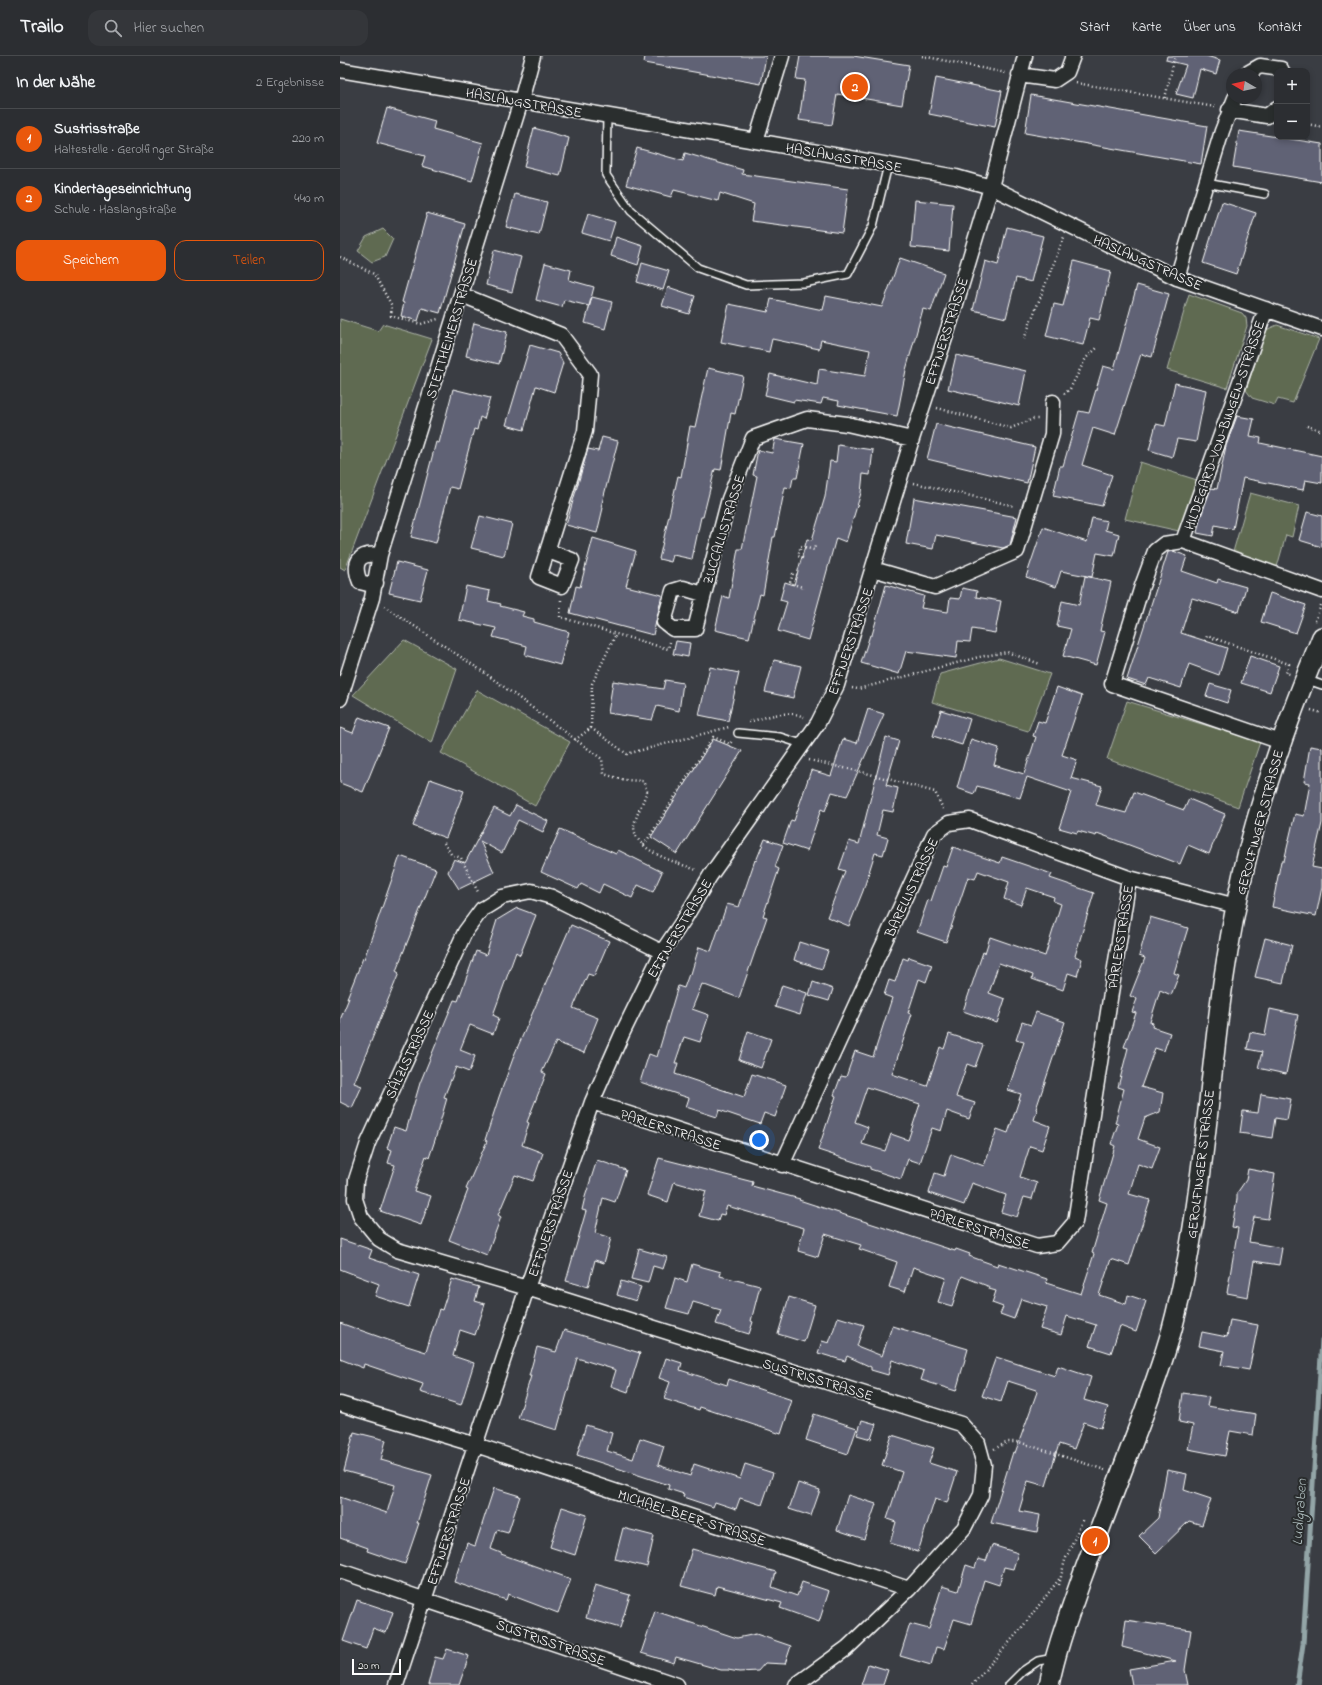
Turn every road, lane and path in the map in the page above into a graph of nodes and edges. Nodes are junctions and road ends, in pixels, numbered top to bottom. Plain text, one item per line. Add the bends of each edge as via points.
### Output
1 (533, 56) edge
2 (782, 56) edge
3 (922, 56) edge
4 (1025, 56) edge
5 (1072, 56) edge
6 (1175, 56) edge
7 (929, 57) edge
8 (1256, 68) edge
9 (1274, 68) edge
10 (340, 70) edge
11 (1019, 75) junction
12 (1055, 80) junction
13 (1165, 98) junction
14 (521, 101) junction
15 (1226, 103) edge
16 (1232, 104) edge
17 (1274, 110) edge
18 (607, 116) junction
19 (1310, 125) edge
20 (1322, 127) edge
21 (756, 141) junction
22 (888, 165) junction
23 (1206, 183) junction
24 (990, 187) junction
25 (1265, 194) dead end
26 (1068, 226) junction
27 (340, 257) edge
28 (1177, 278) junction
29 (462, 294) junction
30 (1266, 308) junction
31 (453, 320) junction
32 (1322, 329) edge
33 (1024, 339) dead end
34 (1097, 348) dead end
35 (1053, 402) joint
36 (923, 404) junction
37 (1052, 419) junction
38 (1307, 426) dead end
39 (1322, 431) edge
40 (912, 439) junction
41 (900, 480) junction
42 (1029, 510) junction
43 (1183, 541) junction
44 (815, 546) dead end
45 (548, 551) junction
46 (380, 555) junction
47 (802, 558) dead end
48 (874, 569) junction
49 (797, 575) dead end
50 (376, 583) junction
51 (562, 586) junction
52 (802, 589) dead end
53 (1322, 591) edge
54 (703, 594) junction
55 (372, 598) junction
56 (673, 629) junction
57 (616, 634) junction
58 (1322, 637) edge
59 (1217, 639) junction
60 (1205, 641) dead end
61 (1215, 644) dead end
62 (1250, 651) junction
63 (1260, 654) junction
64 (1248, 655) dead end
65 (1258, 658) dead end
66 (1272, 658) junction
67 (1271, 663) dead end
68 (1040, 664) dead end
69 (1306, 680) edge
70 (837, 685) junction
71 (341, 693) edge
72 (745, 723) dead end
73 (818, 723) junction
74 (731, 726) dead end
75 (591, 728) junction
76 (738, 733) joint
77 (575, 740) junction
78 (1281, 742) junction
79 (802, 744) junction
80 (793, 756) junction
81 (949, 823) junction
82 (444, 843) dead end
83 (644, 845) junction
84 (710, 876) junction
85 (1129, 878) junction
86 (1236, 906) junction
87 (486, 907) junction
88 (662, 952) junction
89 (592, 1102) junction
90 (782, 1165) junction
91 (527, 1288) junction
92 (340, 1404) edge
93 (476, 1445) junction
94 (982, 1457) junction
95 (1120, 1474) junction
96 (340, 1571) edge
97 (1060, 1577) dead end
98 (909, 1589) junction
99 (425, 1600) junction
100 (1054, 1658) junction
101 (396, 1685) edge
102 (677, 1685) edge
103 (796, 1685) edge
104 (972, 1685) edge
105 (1009, 1685) edge
106 (1050, 1685) edge

1 - 14 street, STETTHEIMERSTRASSE
2 - 21 street
3 - 7 path
4 - 11 street, EFFNERSTRASSE
5 - 12 street via 1067,72
6 - 13 path
7 - 11 path
8 - 9 street
10 - 14 street, HASLANGSTRASSE
11 - 12 street
11 - 24 street, EFFNERSTRASSE
12 - 13 path
13 - 15 path
14 - 18 street, HASLANGSTRASSE
14 - 29 street, STETTHEIMERSTRASSE
16 - 17 street via 1267,116
16 - 23 street
18 - 21 street, HASLANGSTRASSE
18 - 22 lane via 606,175 631,211 698,268 746,285 804,283 848,274 873,226
19 - 20 path
21 - 22 street, HASLANGSTRASSE
22 - 24 street, HASLANGSTRASSE via 956,177
23 - 25 lane
23 - 28 street
24 - 26 street, HASLANGSTRASSE
24 - 36 street, EFFNERSTRASSE via 952,317
26 - 28 street, HASLANGSTRASSE
26 - 33 path
27 - 31 path via 374,274 392,306 391,316 421,324 444,318
28 - 30 street, HASLANGSTRASSE
29 - 31 street, STETTHEIMERSTRASSE
29 - 45 street via 561,335 590,374 585,431
30 - 32 street, HASLANGSTRASSE
30 - 43 street, HILDEGARD-VON-BINGEN-STRASSE
31 - 46 street, STETTHEIMERSTRASSE
34 - 35 path via 1086,358 1070,389
35 - 37 street
36 - 37 path via 1011,428 1034,418
36 - 40 street, EFFNERSTRASSE
37 - 42 street via 1052,434
38 - 39 path
40 - 41 street, EFFNERSTRASSE
40 - 54 street, ZUCCALLISTRASSE via 847,424 807,419 753,438 729,499
41 - 42 path
41 - 48 street, EFFNERSTRASSE
42 - 48 street via 1017,551 936,587
43 - 53 street
43 - 78 street via 1164,544 1155,551 1112,684
44 - 47 path via 814,550 800,546 798,556
45 - 51 street via 539,577
45 - 51 street via 572,560
46 - 50 street, STETTHEIMERSTRASSE
46 - 50 street via 369,553 362,556 357,563 356,572 360,582
48 - 70 street, EFFNERSTRASSE
49 - 52 path via 793,574 790,583 802,586
50 - 55 street, STETTHEIMERSTRASSE
51 - 57 path via 560,617
54 - 56 street, ZUCCALLISTRASSE via 695,629
54 - 56 street, ZUCCALLISTRASSE via 683,588 673,591 664,622
55 - 71 street, STETTHEIMERSTRASSE
55 - 77 path via 485,673
56 - 57 path via 668,649
57 - 75 path via 592,684
58 - 69 street, GEROLFINGER STRASSE
59 - 60 path via 1207,636
59 - 61 path
59 - 62 path
62 - 63 path
62 - 64 path
63 - 65 path
63 - 66 path
66 - 67 path
66 - 69 path via 1289,664 1286,673
68 - 70 path via 1007,652 858,689
69 - 78 street, GEROLFINGER STRASSE
70 - 73 street, EFFNERSTRASSE
72 - 73 path via 782,713 798,714
73 - 79 street, EFFNERSTRASSE
74 - 75 path via 627,754
75 - 77 path
76 - 79 lane via 780,737
76 - 83 path via 730,744 713,737
77 - 83 path via 602,759 604,774 624,780 643,780 647,791 634,825 637,838
78 - 86 street, GEROLFINGER STRASSE via 1256,823
79 - 80 street, EFFNERSTRASSE
80 - 81 path via 935,792
80 - 84 street, EFFNERSTRASSE
81 - 85 street, BARELLISTRASSE via 970,820
81 - 90 street, BARELLISTRASSE via 934,834
82 - 87 path via 451,854 461,858
83 - 84 path via 650,851
84 - 88 street, EFFNERSTRASSE
85 - 86 street, BARELLISTRASSE
85 - 90 street, PARLERSTRASSE via 1075,1222 1057,1243 1037,1246
86 - 95 street, GEROLFINGER STRASSE via 1222,996 1195,1218 1184,1275 1172,1328 1156,1380
87 - 88 street, SÄLZLSTRASSE via 502,897 531,891 552,898
87 - 91 street, SÄLZLSTRASSE via 465,932 368,1143 356,1180 355,1199 361,1217 379,1239 397,1250
88 - 89 street, EFFNERSTRASSE
89 - 90 street, PARLERSTRASSE
89 - 91 street, EFFNERSTRASSE
91 - 93 street, EFFNERSTRASSE
91 - 94 street, SUSTRISSTRASSE via 962,1424 978,1443
92 - 93 street, MICHAEL-BEER-STRASSE
93 - 98 street, MICHAEL-BEER-STRASSE
93 - 99 street, EFFNERSTRASSE
94 - 95 path via 1008,1442 1019,1442
94 - 98 street, SUSTRISSTRASSE via 984,1465 981,1495 964,1528
95 - 100 street, GEROLFINGER STRASSE
96 - 99 street, SUSTRISSTRASSE
97 - 104 path via 1020,1630
98 - 103 street, SUSTRISSTRASSE via 847,1648
99 - 101 street, EFFNERSTRASSE
99 - 102 street, SUSTRISSTRASSE
100 - 105 lane via 1038,1661
100 - 106 street, GEROLFINGER STRASSE

